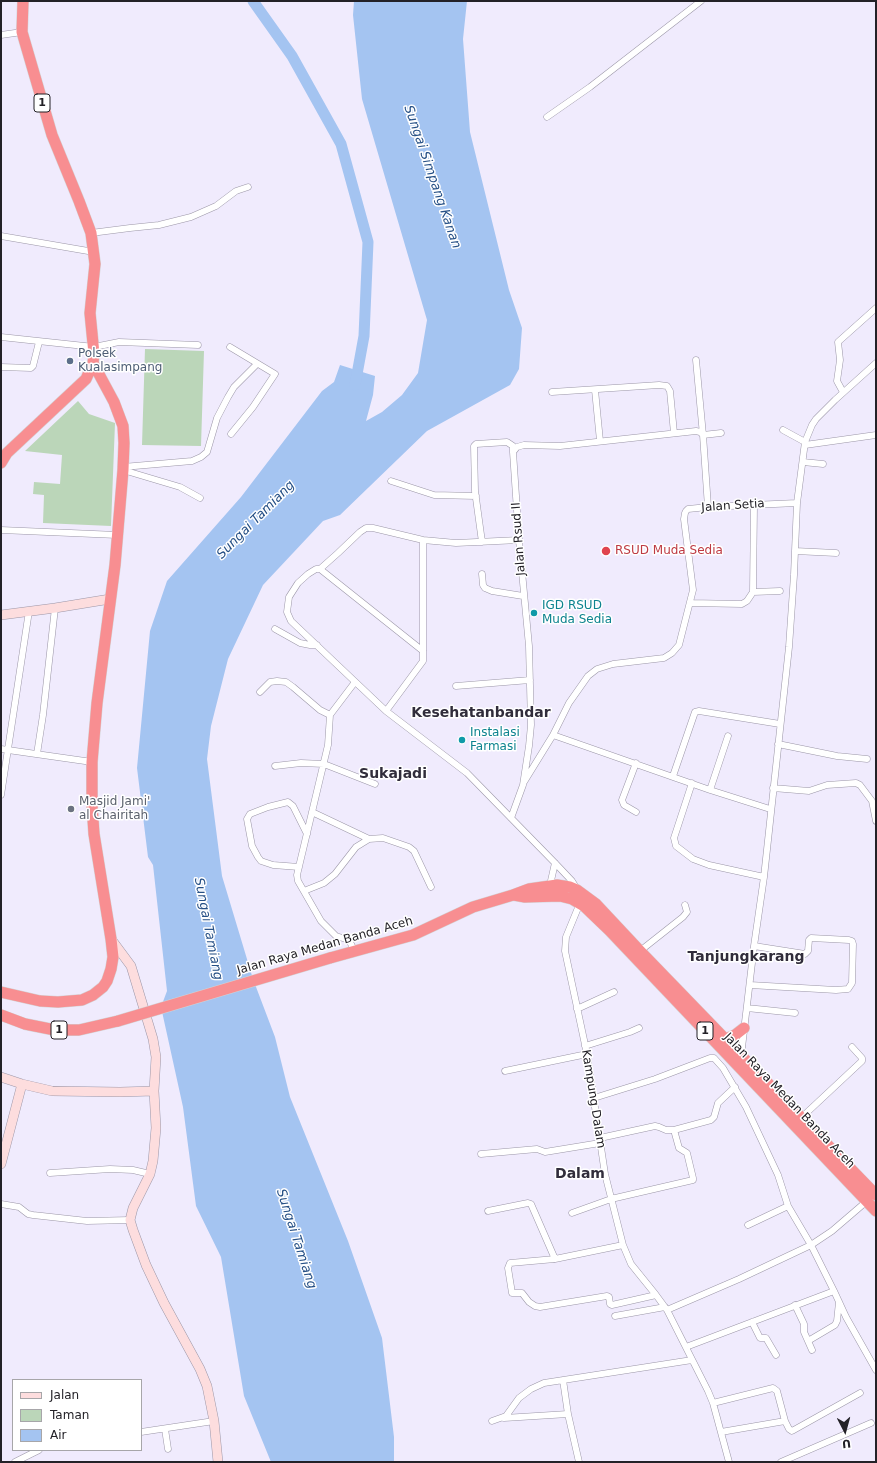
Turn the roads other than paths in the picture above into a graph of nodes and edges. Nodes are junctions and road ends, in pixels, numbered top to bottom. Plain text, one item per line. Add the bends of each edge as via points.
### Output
1 (23, 1) edge
2 (701, 1) edge
3 (22, 32) junction
4 (1, 35) edge
5 (547, 116) dead end
6 (248, 187) dead end
7 (91, 233) junction
8 (1, 236) edge
9 (94, 252) junction
10 (876, 308) edge
11 (1, 337) edge
12 (39, 342) junction
13 (198, 345) dead end
14 (94, 347) junction
15 (230, 347) dead end
16 (696, 360) dead end
17 (94, 363) junction
18 (876, 363) edge
19 (257, 364) junction
20 (1, 367) edge
21 (86, 379) junction
22 (103, 380) junction
23 (596, 390) junction
24 (552, 392) dead end
25 (843, 392) junction
26 (783, 430) dead end
27 (674, 433) junction
28 (721, 433) dead end
29 (231, 434) dead end
30 (703, 435) junction
31 (876, 435) edge
32 (600, 441) junction
33 (805, 444) junction
34 (4, 451) edge
35 (514, 452) junction
36 (803, 462) junction
37 (1, 463) edge
38 (823, 464) dead end
39 (123, 469) junction
40 (391, 481) dead end
41 (476, 496) junction
42 (200, 498) dead end
43 (797, 503) junction
44 (754, 505) junction
45 (708, 507) junction
46 (1, 530) edge
47 (117, 535) junction
48 (423, 540) junction
49 (519, 540) junction
50 (482, 542) junction
51 (795, 551) junction
52 (836, 553) dead end
53 (320, 569) junction
54 (482, 574) dead end
55 (780, 591) dead end
56 (753, 592) junction
57 (524, 596) junction
58 (110, 599) junction
59 (690, 603) junction
60 (55, 608) junction
61 (30, 611) junction
62 (1, 615) edge
63 (275, 629) dead end
64 (317, 645) junction
65 (423, 651) junction
66 (530, 680) junction
67 (355, 682) junction
68 (456, 686) dead end
69 (260, 692) dead end
70 (386, 711) junction
71 (330, 715) junction
72 (780, 724) junction
73 (554, 734) junction
74 (728, 736) dead end
75 (778, 744) junction
76 (4, 749) edge
77 (37, 754) junction
78 (866, 759) dead end
79 (92, 762) junction
80 (636, 763) junction
81 (324, 764) junction
82 (275, 766) dead end
83 (673, 776) junction
84 (692, 783) junction
85 (375, 784) dead end
86 (523, 785) junction
87 (773, 788) junction
88 (710, 790) junction
89 (1, 795) edge
90 (770, 809) junction
91 (312, 812) junction
92 (636, 812) dead end
93 (511, 818) junction
94 (876, 821) edge
95 (307, 834) junction
96 (369, 840) junction
97 (555, 863) junction
98 (299, 867) junction
99 (764, 877) junction
100 (550, 885) junction
101 (430, 887) dead end
102 (577, 890) junction
103 (304, 891) junction
104 (513, 895) junction
105 (580, 903) junction
106 (685, 905) dead end
107 (111, 939) junction
108 (754, 946) junction
109 (640, 951) junction
110 (355, 952) junction
111 (750, 985) junction
112 (1, 992) edge
113 (614, 992) dead end
114 (680, 998) junction
115 (747, 1008) junction
116 (577, 1009) junction
117 (795, 1013) dead end
118 (1, 1015) edge
119 (639, 1028) dead end
120 (744, 1028) junction
121 (726, 1039) junction
122 (585, 1046) junction
123 (852, 1047) dead end
124 (587, 1054) junction
125 (737, 1058) junction
126 (724, 1068) junction
127 (505, 1071) dead end
128 (1, 1077) edge
129 (22, 1084) junction
130 (735, 1087) junction
131 (154, 1091) junction
132 (594, 1098) junction
133 (801, 1118) junction
134 (674, 1130) junction
135 (600, 1140) junction
136 (481, 1154) dead end
137 (1, 1164) edge
138 (50, 1173) dead end
139 (150, 1174) junction
140 (872, 1198) edge
141 (611, 1199) junction
142 (1, 1204) edge
143 (788, 1206) junction
144 (876, 1210) edge
145 (488, 1211) dead end
146 (572, 1213) dead end
147 (130, 1220) junction
148 (748, 1225) dead end
149 (623, 1245) junction
150 (811, 1245) junction
151 (556, 1259) junction
152 (834, 1291) junction
153 (656, 1295) junction
154 (839, 1302) junction
155 (796, 1305) junction
156 (666, 1308) junction
157 (616, 1316) dead end
158 (752, 1322) junction
159 (808, 1341) junction
160 (686, 1347) junction
161 (812, 1350) dead end
162 (776, 1355) dead end
163 (692, 1360) junction
164 (876, 1370) edge
165 (563, 1380) junction
166 (860, 1393) dead end
167 (713, 1403) junction
168 (568, 1414) junction
169 (504, 1418) junction
170 (785, 1420) junction
171 (214, 1421) junction
172 (492, 1421) dead end
173 (871, 1423) dead end
174 (165, 1429) junction
175 (142, 1432) edge
176 (722, 1432) junction
177 (168, 1449) dead end
178 (37, 1451) edge
179 (16, 1462) edge
180 (218, 1462) edge
181 (579, 1462) edge
182 (728, 1462) edge
183 (781, 1462) edge

1 - 3 highway, 1
2 - 5 street via 590,87
3 - 4 street
3 - 7 highway, 1 via 52,135
6 - 7 street via 236,191 216,206 190,217 159,225
7 - 9 highway, 1
8 - 9 street
9 - 14 highway, 1 via 90,314
10 - 25 street via 838,342 840,360 837,381
11 - 12 street
12 - 14 street
12 - 20 street via 31,368
13 - 14 street via 119,342
14 - 17 highway, 1
15 - 19 street
16 - 30 street
17 - 21 highway, 1
17 - 22 highway
18 - 25 street
19 - 29 street via 273,372 274,377
19 - 39 street via 234,387 217,418 206,452 201,457 192,461
21 - 22 highway
21 - 34 highway, 1
22 - 39 highway via 123,426
23 - 24 street
23 - 27 street via 667,386 670,391
23 - 32 street
25 - 33 street via 816,419
26 - 33 street
27 - 30 street via 696,431
27 - 32 street
28 - 30 street
30 - 45 street
31 - 33 street
32 - 35 street via 560,446 524,446 517,447
33 - 36 street
34 - 37 highway, 1
35 - 41 street via 513,446 507,442 474,445
35 - 49 street, Jalan Rsud II
36 - 38 street
36 - 43 street
39 - 42 street via 180,487
39 - 47 highway
40 - 41 street via 434,495
41 - 50 street
43 - 44 street, Jalan Setia
43 - 51 street
44 - 45 street, Jalan Setia
44 - 56 street
45 - 59 street, Jalan Setia via 688,509 685,513 693,590
46 - 47 street
47 - 58 highway
48 - 50 street
48 - 53 street via 366,528
48 - 65 street
49 - 50 street
49 - 57 street, Jalan Rsud II
51 - 52 street
51 - 72 street via 789,647
53 - 64 street via 308,574 298,583 289,597 286,610 291,621
53 - 65 street
54 - 57 street via 485,588
55 - 56 street
56 - 59 street via 742,604
57 - 66 street, Jalan Rsud II
58 - 60 street
58 - 79 highway
59 - 73 street, Jalan Setia via 681,640 672,653 660,658 613,664 597,669 585,679 569,703
60 - 61 street
60 - 77 street via 44,715
61 - 62 street
61 - 76 street
63 - 64 street via 300,643
64 - 67 street
65 - 70 street via 422,663
66 - 68 street
66 - 86 street, Jalan Rsud II via 531,735
67 - 70 street
67 - 71 street
69 - 71 street via 270,682 286,682
70 - 93 street via 467,773
71 - 81 street via 330,739
72 - 75 street
72 - 83 street via 695,712
73 - 80 street
73 - 86 street, Jalan Setia
74 - 88 street
75 - 78 street
75 - 87 street
76 - 77 street
76 - 89 street
77 - 79 street
79 - 107 highway via 94,834
80 - 83 street
80 - 92 street via 622,800 624,805
81 - 82 street
81 - 85 street
81 - 91 street
83 - 84 street
84 - 88 street
84 - 99 street via 674,838 676,846 694,859 710,865
86 - 93 street, Jalan Rsud II
87 - 90 street
87 - 94 street via 809,791 827,785 856,783 872,801
88 - 90 street
90 - 99 street
91 - 95 street
91 - 96 street
93 - 97 street
95 - 98 street
95 - 98 street via 294,806 288,802 250,814 247,819 252,846 261,861 273,865
96 - 101 street via 383,838 412,849
96 - 103 street via 356,847 335,874 324,883
97 - 100 street
97 - 102 street via 572,880
98 - 103 street via 298,880
99 - 108 street
100 - 102 highway, Jalan Raya Medan Banda Aceh / 1 via 562,885
100 - 104 highway, Jalan Raya Medan Banda Aceh / 1 via 523,890
102 - 109 highway, Jalan Raya Medan Banda Aceh / 1 via 596,904
103 - 110 street via 321,921 336,936 349,940
104 - 105 highway, Jalan Raya Medan Banda Aceh / 1 via 560,896
104 - 110 highway, Jalan Raya Medan Banda Aceh / 1 via 473,907 413,935
105 - 114 highway, Jalan Raya Medan Banda Aceh / 1
105 - 116 street, Kampung Dalam via 565,940
106 - 109 street via 687,912 683,917
107 - 112 highway via 113,958 110,975 103,987 93,995 82,1000 58,1002 40,1001
107 - 131 street via 131,966 153,1039 156,1062
108 - 111 street
108 - 111 street via 805,954 811,938 852,941 852,983 850,988 845,989
109 - 114 highway, Jalan Raya Medan Banda Aceh / 1
110 - 118 highway, Jalan Raya Medan Banda Aceh / 1, bridge via 79,1030 25,1024
111 - 115 street
113 - 116 street
114 - 121 highway, Jalan Raya Medan Banda Aceh / 1
114 - 125 highway, Jalan Raya Medan Banda Aceh / 1
115 - 117 street
115 - 120 street
116 - 122 street, Kampung Dalam
119 - 122 street
120 - 121 highway
120 - 125 street
121 - 125 highway, Jalan Raya Medan Banda Aceh / 1
122 - 124 street, Kampung Dalam
123 - 133 street via 862,1061
124 - 127 street
124 - 132 street, Kampung Dalam
125 - 126 street
125 - 133 highway, Jalan Raya Medan Banda Aceh / 1
125 - 140 highway, Jalan Raya Medan Banda Aceh / 1
126 - 130 street
126 - 132 street via 715,1059 710,1058
128 - 129 street
129 - 131 street via 66,1092
129 - 137 street
130 - 134 street via 718,1103 712,1119
130 - 143 street via 758,1131
131 - 139 street via 156,1128
132 - 135 street, Kampung Dalam
133 - 140 highway, Jalan Raya Medan Banda Aceh / 1
134 - 135 street via 655,1126
134 - 141 street via 679,1148 687,1153 693,1180
135 - 136 street via 545,1152 537,1149
135 - 141 street, Kampung Dalam
138 - 139 street via 110,1169
139 - 147 street
140 - 144 highway, Jalan Raya Medan Banda Aceh / 1
140 - 150 street
141 - 146 street
141 - 149 street, Kampung Dalam
142 - 147 street via 19,1207 33,1215 87,1221
143 - 148 street
143 - 150 street
145 - 151 street via 531,1204
147 - 171 street via 158,1290 204,1378
149 - 151 street
149 - 153 street, Kampung Dalam via 631,1264
150 - 152 street
150 - 156 street via 739,1279
151 - 153 street via 509,1264 512,1294 522,1293 529,1302 540,1307 607,1296 612,1305
152 - 154 street
152 - 155 street
153 - 156 street, Kampung Dalam
154 - 159 street via 835,1325
154 - 164 street
155 - 158 street
155 - 159 street
156 - 157 street
156 - 160 street, Kampung Dalam
158 - 160 street
158 - 162 street via 760,1338 766,1338
159 - 161 street
160 - 163 street, Kampung Dalam
163 - 165 street
163 - 167 street, Kampung Dalam
165 - 168 street
165 - 169 street via 544,1383 531,1389 519,1398
166 - 170 street via 792,1431
167 - 170 street via 773,1388
167 - 176 street, Kampung Dalam
168 - 169 street
168 - 181 street
169 - 172 street
170 - 176 street
171 - 174 street
171 - 180 street
173 - 183 street
174 - 175 street
174 - 177 street
176 - 182 street, Kampung Dalam
178 - 179 street

